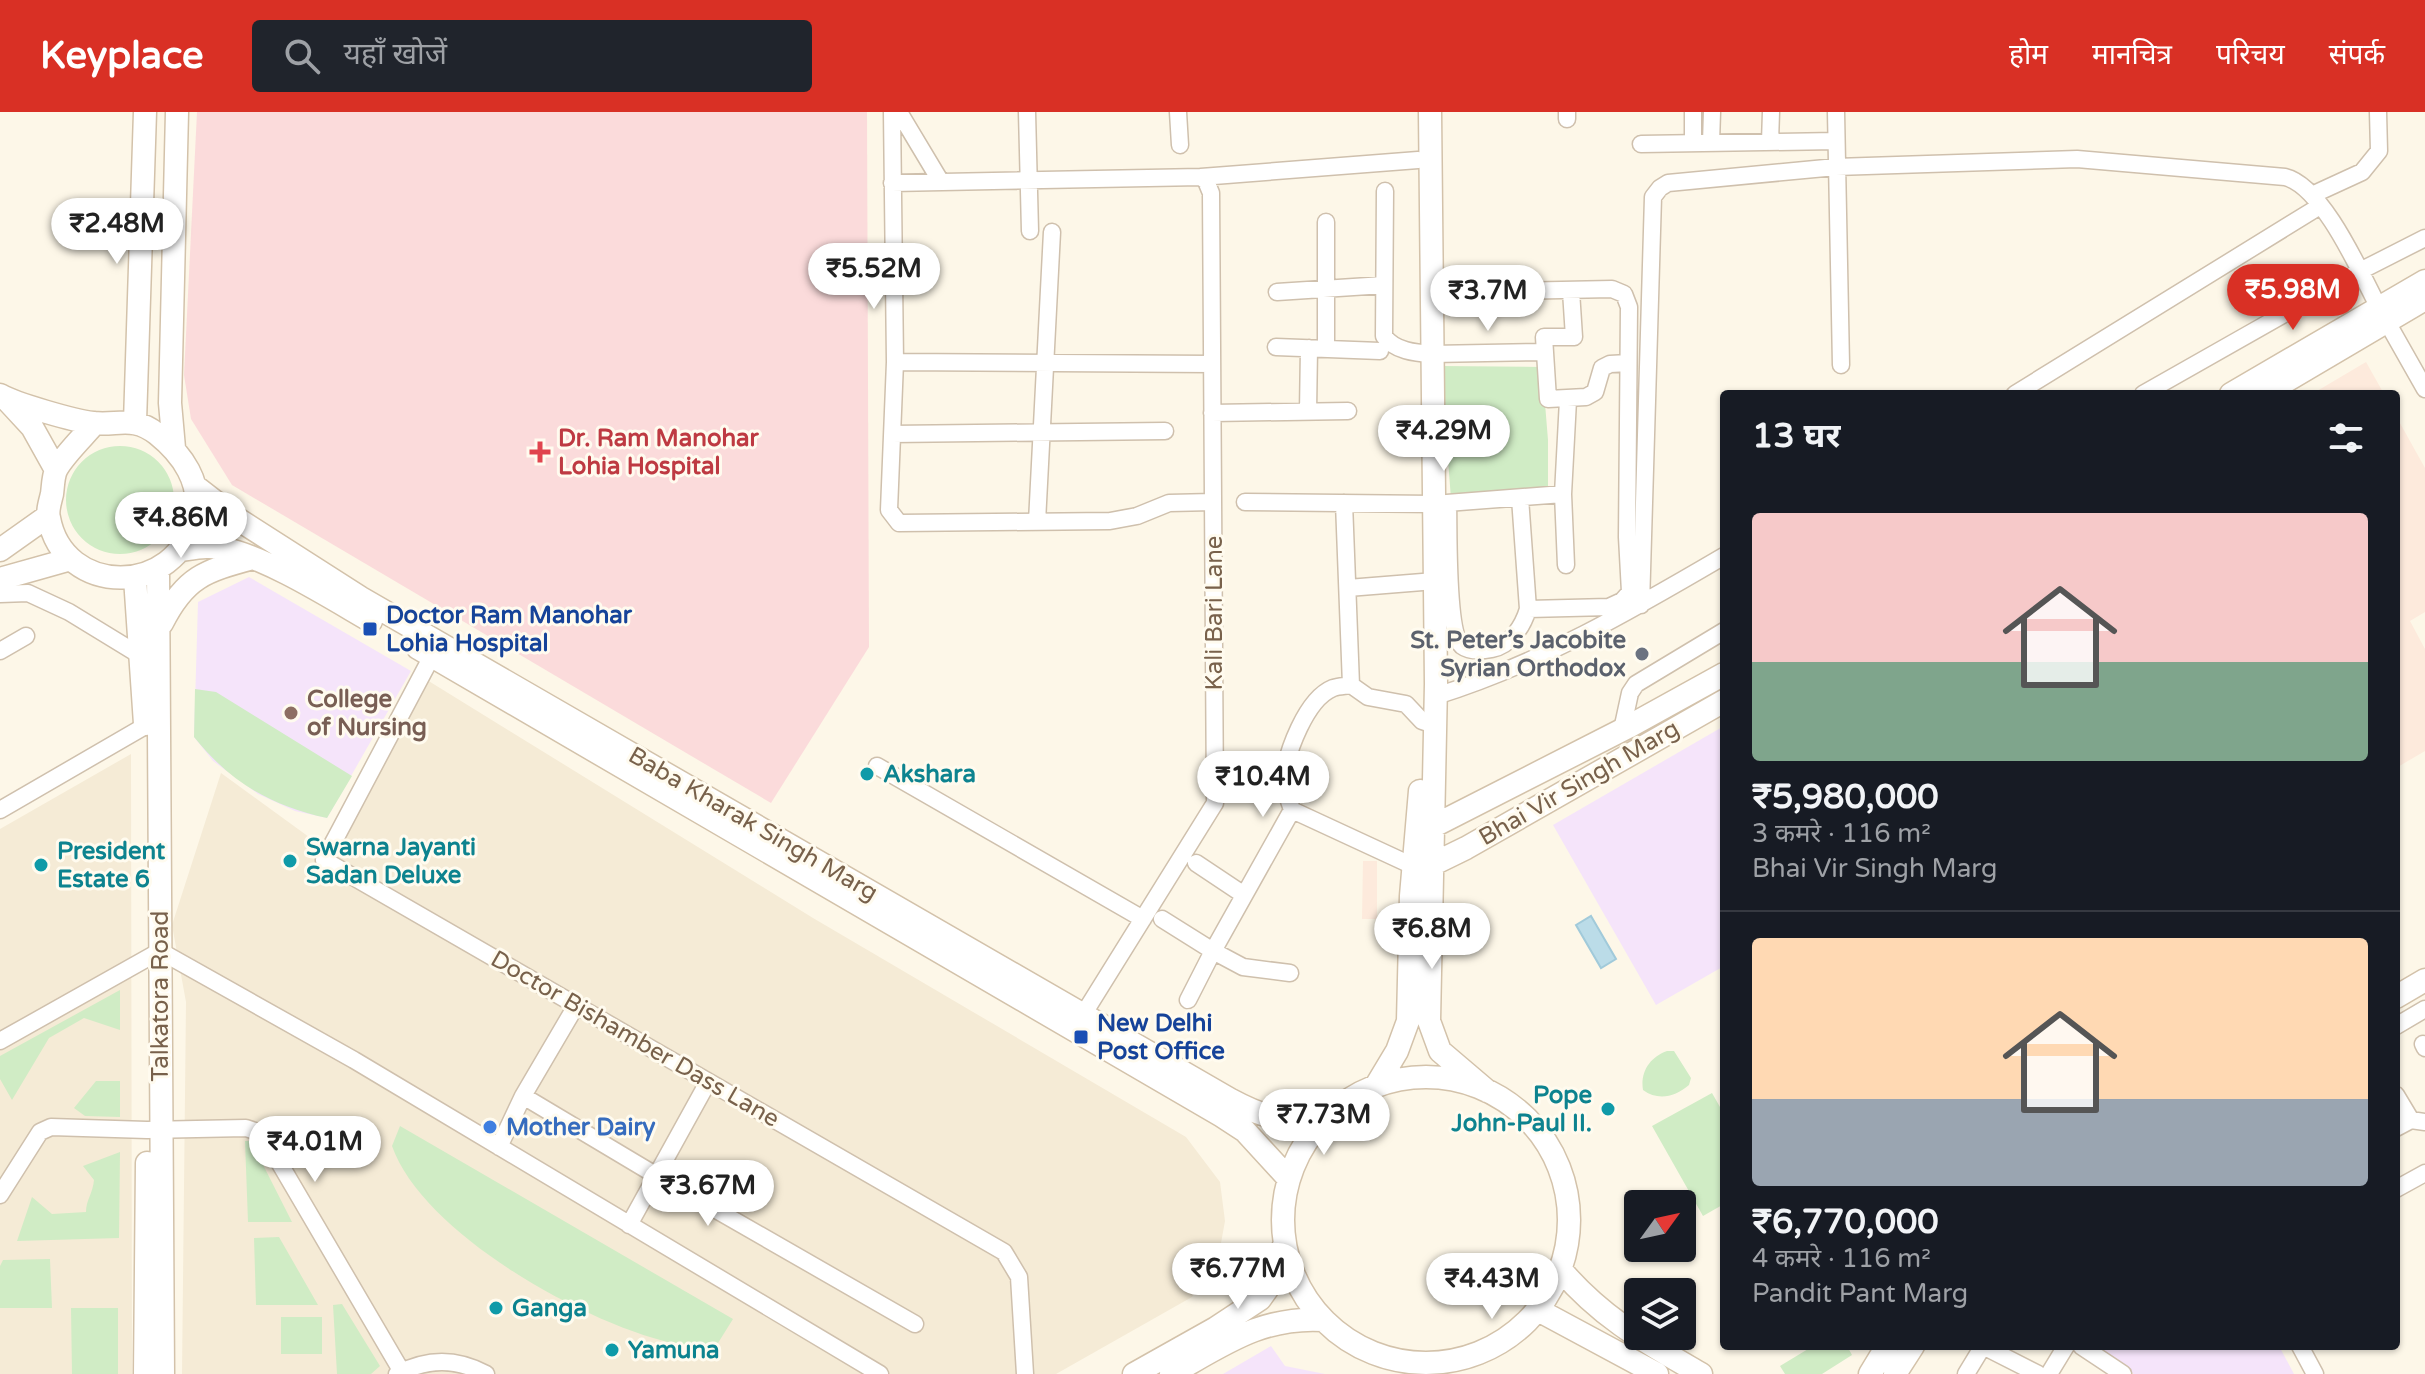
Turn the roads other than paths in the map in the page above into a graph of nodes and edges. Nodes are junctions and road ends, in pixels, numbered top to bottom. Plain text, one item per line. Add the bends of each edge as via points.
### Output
1 (145, 112) edge
2 (177, 112) edge
3 (892, 112) edge
4 (899, 112) edge
5 (1027, 112) edge
6 (1178, 112) edge
7 (1418, 112) edge
8 (1430, 112) edge
9 (1693, 112) edge
10 (1712, 112) edge
11 (1771, 112) edge
12 (1836, 112) edge
13 (2378, 112) edge
14 (1836, 141) junction
15 (1770, 142) junction
16 (1702, 143) junction
17 (1641, 144) dead end
18 (1180, 145) dead end
19 (1418, 160) junction
20 (1836, 167) junction
21 (1201, 177) junction
22 (1029, 180) junction
23 (941, 182) junction
24 (892, 183) junction
25 (1385, 191) dead end
26 (2316, 201) junction
27 (1326, 222) dead end
28 (1030, 231) dead end
29 (1052, 232) dead end
30 (2425, 238) edge
31 (2360, 271) junction
32 (2425, 281) edge
33 (1384, 285) junction
34 (1327, 289) junction
35 (1571, 291) junction
36 (1277, 292) dead end
37 (1450, 292) dead end
38 (2425, 299) edge
39 (2383, 315) junction
40 (1276, 347) dead end
41 (1318, 349) junction
42 (1380, 351) dead end
43 (1545, 352) junction
44 (1426, 353) junction
45 (895, 362) junction
46 (1045, 362) junction
47 (1628, 363) junction
48 (1212, 364) junction
49 (1841, 365) dead end
50 (2425, 389) edge
51 (2021, 390) edge
52 (2150, 390) edge
53 (2239, 390) edge
54 (2270, 390) edge
55 (3, 397) edge
56 (1568, 400) junction
57 (1348, 411) dead end
58 (1308, 412) junction
59 (1212, 413) junction
60 (135, 422) junction
61 (95, 423) junction
62 (1165, 431) dead end
63 (1042, 432) junction
64 (892, 434) junction
65 (174, 448) junction
66 (56, 470) junction
67 (196, 487) junction
68 (1563, 494) junction
69 (1520, 498) junction
70 (1213, 502) junction
71 (1245, 502) dead end
72 (1344, 503) junction
73 (1435, 504) junction
74 (48, 516) junction
75 (1037, 522) junction
76 (0, 550) edge
77 (181, 550) junction
78 (254, 557) junction
79 (1720, 558) edge
80 (71, 559) junction
81 (1566, 565) dead end
82 (158, 570) junction
83 (135, 578) junction
84 (0, 579) edge
85 (1429, 582) junction
86 (1348, 588) junction
87 (0, 594) edge
88 (1641, 605) junction
89 (1528, 609) junction
90 (160, 627) junction
91 (1720, 633) edge
92 (26, 636) dead end
93 (0, 651) edge
94 (141, 656) junction
95 (432, 656) junction
96 (1720, 676) edge
97 (1351, 685) junction
98 (1436, 696) junction
99 (1720, 703) edge
100 (1428, 723) junction
101 (145, 726) junction
102 (1622, 730) junction
103 (877, 766) dead end
104 (0, 810) edge
105 (1292, 810) junction
106 (1425, 830) junction
107 (1196, 863) dead end
108 (1420, 868) junction
109 (1244, 895) junction
110 (1143, 919) junction
111 (1162, 919) dead end
112 (1213, 951) junction
113 (153, 954) junction
114 (1290, 973) dead end
115 (2425, 980) edge
116 (2400, 995) edge
117 (2425, 997) edge
118 (1188, 1000) dead end
119 (577, 1004) junction
120 (2425, 1009) edge
121 (2400, 1012) edge
122 (1083, 1015) junction
123 (2400, 1024) edge
124 (0, 1041) edge
125 (708, 1082) junction
126 (1376, 1086) junction
127 (1487, 1091) junction
128 (523, 1096) junction
129 (2400, 1102) edge
130 (1327, 1117) junction
131 (2411, 1123) edge
132 (154, 1130) junction
133 (499, 1147) junction
134 (2425, 1173) edge
135 (657, 1176) junction
136 (1289, 1179) junction
137 (2400, 1187) edge
138 (0, 1195) edge
139 (629, 1225) junction
140 (1285, 1241) junction
141 (1561, 1270) junction
142 (1538, 1310) junction
143 (1324, 1320) junction
144 (915, 1324) dead end
145 (1221, 1336) junction
146 (1885, 1350) edge
147 (1910, 1350) edge
148 (1981, 1350) edge
149 (1991, 1350) edge
150 (2064, 1350) edge
151 (2087, 1350) edge
152 (2302, 1350) edge
153 (1379, 1355) junction
154 (849, 1356) junction
155 (1457, 1367) edge
156 (400, 1373) edge
157 (145, 1374) edge
158 (163, 1374) edge
159 (486, 1374) edge
160 (858, 1374) edge
161 (880, 1374) edge
162 (1025, 1374) edge
163 (1134, 1374) edge
164 (1171, 1374) edge
165 (1397, 1374) edge
166 (1657, 1374) edge
167 (1701, 1374) edge
168 (1870, 1374) edge
169 (1895, 1374) edge
170 (1966, 1374) edge
171 (2038, 1374) edge
172 (2049, 1374) edge
173 (2123, 1374) edge
174 (2315, 1374) edge

1 - 60 main road
2 - 65 main road via 170,403
3 - 24 street
4 - 23 street
5 - 22 street
6 - 18 street
7 - 19 main road
8 - 44 main road
9 - 16 street
10 - 16 street
11 - 15 street
12 - 14 street
13 - 26 street via 2379,151 2362,172
14 - 15 street
14 - 20 street
15 - 16 street
16 - 17 street
19 - 21 street
19 - 44 main road
20 - 26 street via 2077,159 2285,177 2296,180
20 - 49 street
20 - 88 street via 1668,183 1653,197
21 - 22 street
21 - 48 street, Kali Bari Lane via 1211,193
22 - 23 street
22 - 28 street
23 - 24 street
24 - 45 street
25 - 33 street
26 - 31 street
26 - 51 street
27 - 34 street
29 - 46 street
30 - 31 street
31 - 39 street
31 - 52 street
32 - 39 main road
33 - 34 street
33 - 44 street via 1384,336 1392,346
34 - 36 street
34 - 41 street
35 - 37 street
35 - 43 street via 1574,337 1544,337
35 - 47 street via 1612,289 1624,294 1629,307
38 - 39 main road
39 - 50 street
39 - 53 main road
39 - 54 main road
40 - 41 street
41 - 42 street
41 - 58 street
43 - 44 street
43 - 56 street via 1548,399
44 - 73 main road
45 - 46 street
45 - 64 street
46 - 48 street
46 - 63 street
47 - 56 street via 1602,368 1595,392
47 - 89 street via 1630,592 1609,607
48 - 59 street, Kali Bari Lane
55 - 61 main road
55 - 66 main road via 32,427
56 - 68 street
57 - 58 street
58 - 59 street
59 - 70 street, Kali Bari Lane
60 - 61 main road
60 - 65 main road
61 - 66 main road
62 - 63 street
63 - 64 street
63 - 75 street
64 - 75 street via 889,510 899,523
65 - 67 main road
66 - 74 main road
67 - 77 main road via 192,531
67 - 122 main road, Baba Kharak Singh Marg via 361,598
68 - 69 street
68 - 81 street
69 - 73 street
69 - 89 street
70 - 75 street via 1169,503 1110,521
70 - 110 street, Kali Bari Lane via 1215,803
71 - 72 street
72 - 73 street
72 - 86 street
73 - 85 main road
73 - 89 street via 1459,643 1469,651 1496,649 1523,625
74 - 76 main road
74 - 80 main road via 55,538
77 - 78 main road, Baba Kharak Singh Marg via 223,548
77 - 82 main road
78 - 90 main road via 194,579 174,598
78 - 95 main road, Baba Kharak Singh Marg
79 - 88 street
80 - 83 main road via 99,575
80 - 84 main road
82 - 83 main road
82 - 90 main road, Talkatora Road
83 - 94 main road, Talkatora Road
85 - 86 street
85 - 98 main road
85 - 100 main road
86 - 97 street
87 - 94 street via 28,593 42,599
88 - 98 street via 1484,681
90 - 113 main road, Talkatora Road
91 - 102 street via 1636,684
92 - 93 street
94 - 101 main road, Talkatora Road
95 - 119 street, Doctor Bishamber Dass Lane via 324,860
95 - 136 main road, Baba Kharak Singh Marg via 1222,1116 1245,1131
96 - 102 main road, Bhai Vir Singh Marg
97 - 100 street via 1368,697 1406,704
97 - 105 street via 1331,689 1299,728 1284,782
98 - 100 main road
99 - 108 main road, Bhai Vir Singh Marg
100 - 106 main road
101 - 104 street
101 - 113 main road, Talkatora Road
102 - 106 main road, Bhai Vir Singh Marg
103 - 110 street
105 - 108 street
105 - 109 street
106 - 108 main road
107 - 109 street
108 - 126 main road via 1408,1021
108 - 127 main road via 1429,1021 1440,1051
109 - 112 street
110 - 122 street, Kali Bari Lane
111 - 112 street
112 - 114 street via 1243,967
112 - 118 street
113 - 124 street
113 - 132 main road, Talkatora Road
113 - 133 street via 354,1060
115 - 116 main road
117 - 121 main road
119 - 125 street, Doctor Bishamber Dass Lane
119 - 128 street
120 - 123 street
122 - 130 main road, Baba Kharak Singh Marg via 1253,1112 1278,1120
125 - 135 street
125 - 162 street, Doctor Bishamber Dass Lane via 1004,1252 1019,1277
126 - 127 main road via 1425,1077
126 - 130 main road
127 - 141 main road via 1522,1114 1544,1138 1559,1166 1569,1218
128 - 133 street
128 - 135 street
129 - 131 street
130 - 136 main road via 1304,1145
132 - 138 street via 45,1129
132 - 156 street via 258,1132
132 - 157 main road, Talkatora Road
132 - 158 main road, Talkatora Road
133 - 139 street
134 - 137 street
135 - 139 street
135 - 144 street
136 - 140 main road
139 - 154 street
140 - 143 main road via 1298,1283
140 - 145 main road via 1275,1278
141 - 142 main road
141 - 167 main road via 1627,1331
142 - 155 main road via 1504,1341
142 - 166 main road
143 - 145 main road via 1276,1321
143 - 153 main road
145 - 163 main road
145 - 164 main road
146 - 168 main road
147 - 169 main road
148 - 170 street
149 - 171 street
150 - 172 street
151 - 173 street
152 - 174 street
153 - 155 main road
153 - 165 main road
154 - 160 street
154 - 161 street
156 - 159 street via 437,1361 466,1364

